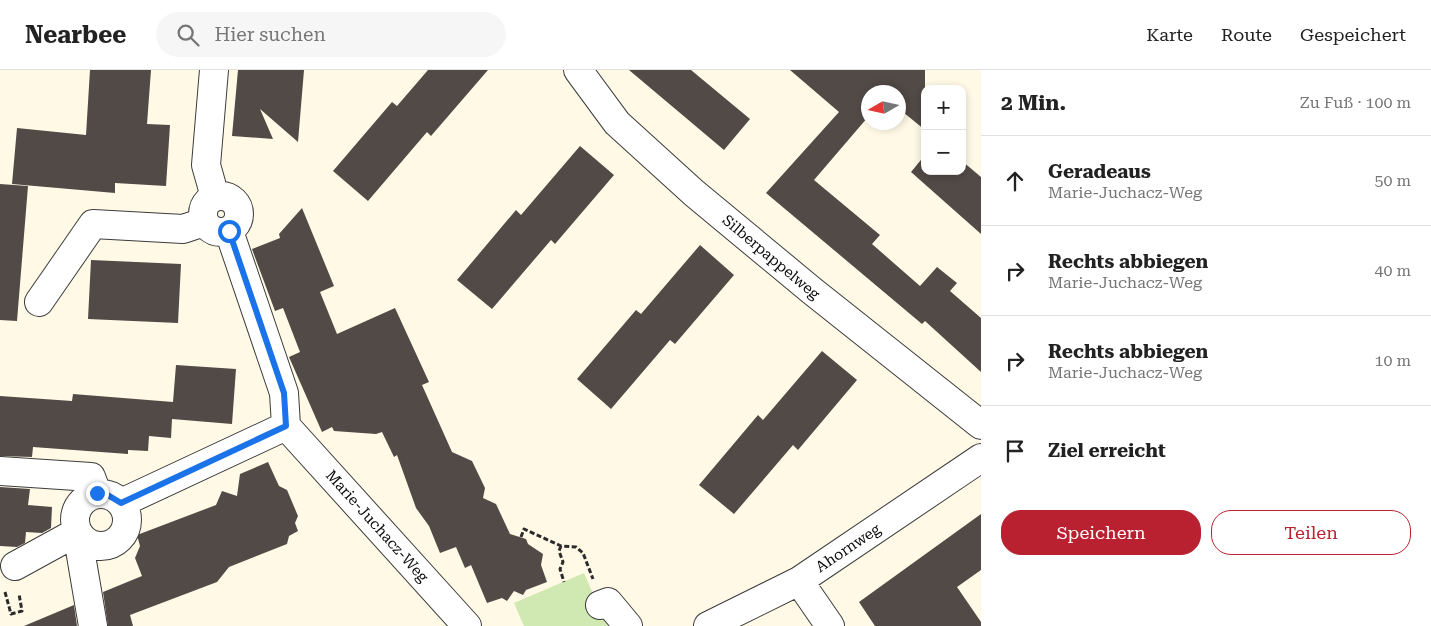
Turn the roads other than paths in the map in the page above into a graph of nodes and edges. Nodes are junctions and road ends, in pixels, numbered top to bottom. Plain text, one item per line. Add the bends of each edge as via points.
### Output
1 (214, 70) edge
2 (578, 70) edge
3 (227, 210) junction
4 (40, 302) dead end
5 (981, 425) edge
6 (286, 426) junction
7 (981, 458) edge
8 (0, 471) edge
9 (109, 498) junction
10 (77, 532) junction
11 (9, 577) road end
12 (798, 581) junction
13 (604, 603) road end
14 (93, 626) edge
15 (467, 626) edge
16 (628, 626) edge
17 (708, 626) edge
18 (830, 626) edge

1 - 3 street via 206,166
2 - 5 street, Silberpappelweg via 617,123 694,193
3 - 4 street via 183,229 93,224
3 - 6 street via 284,393
6 - 9 street
6 - 15 street, Marie-Juchacz-Weg
7 - 12 street, Ahornweg
8 - 9 street via 90,477
9 - 10 street via 82,500 75,515
9 - 10 street via 127,519 126,528 115,542 90,544
10 - 11 street
10 - 14 street
12 - 17 street, Ahornweg
12 - 18 street
13 - 16 street

